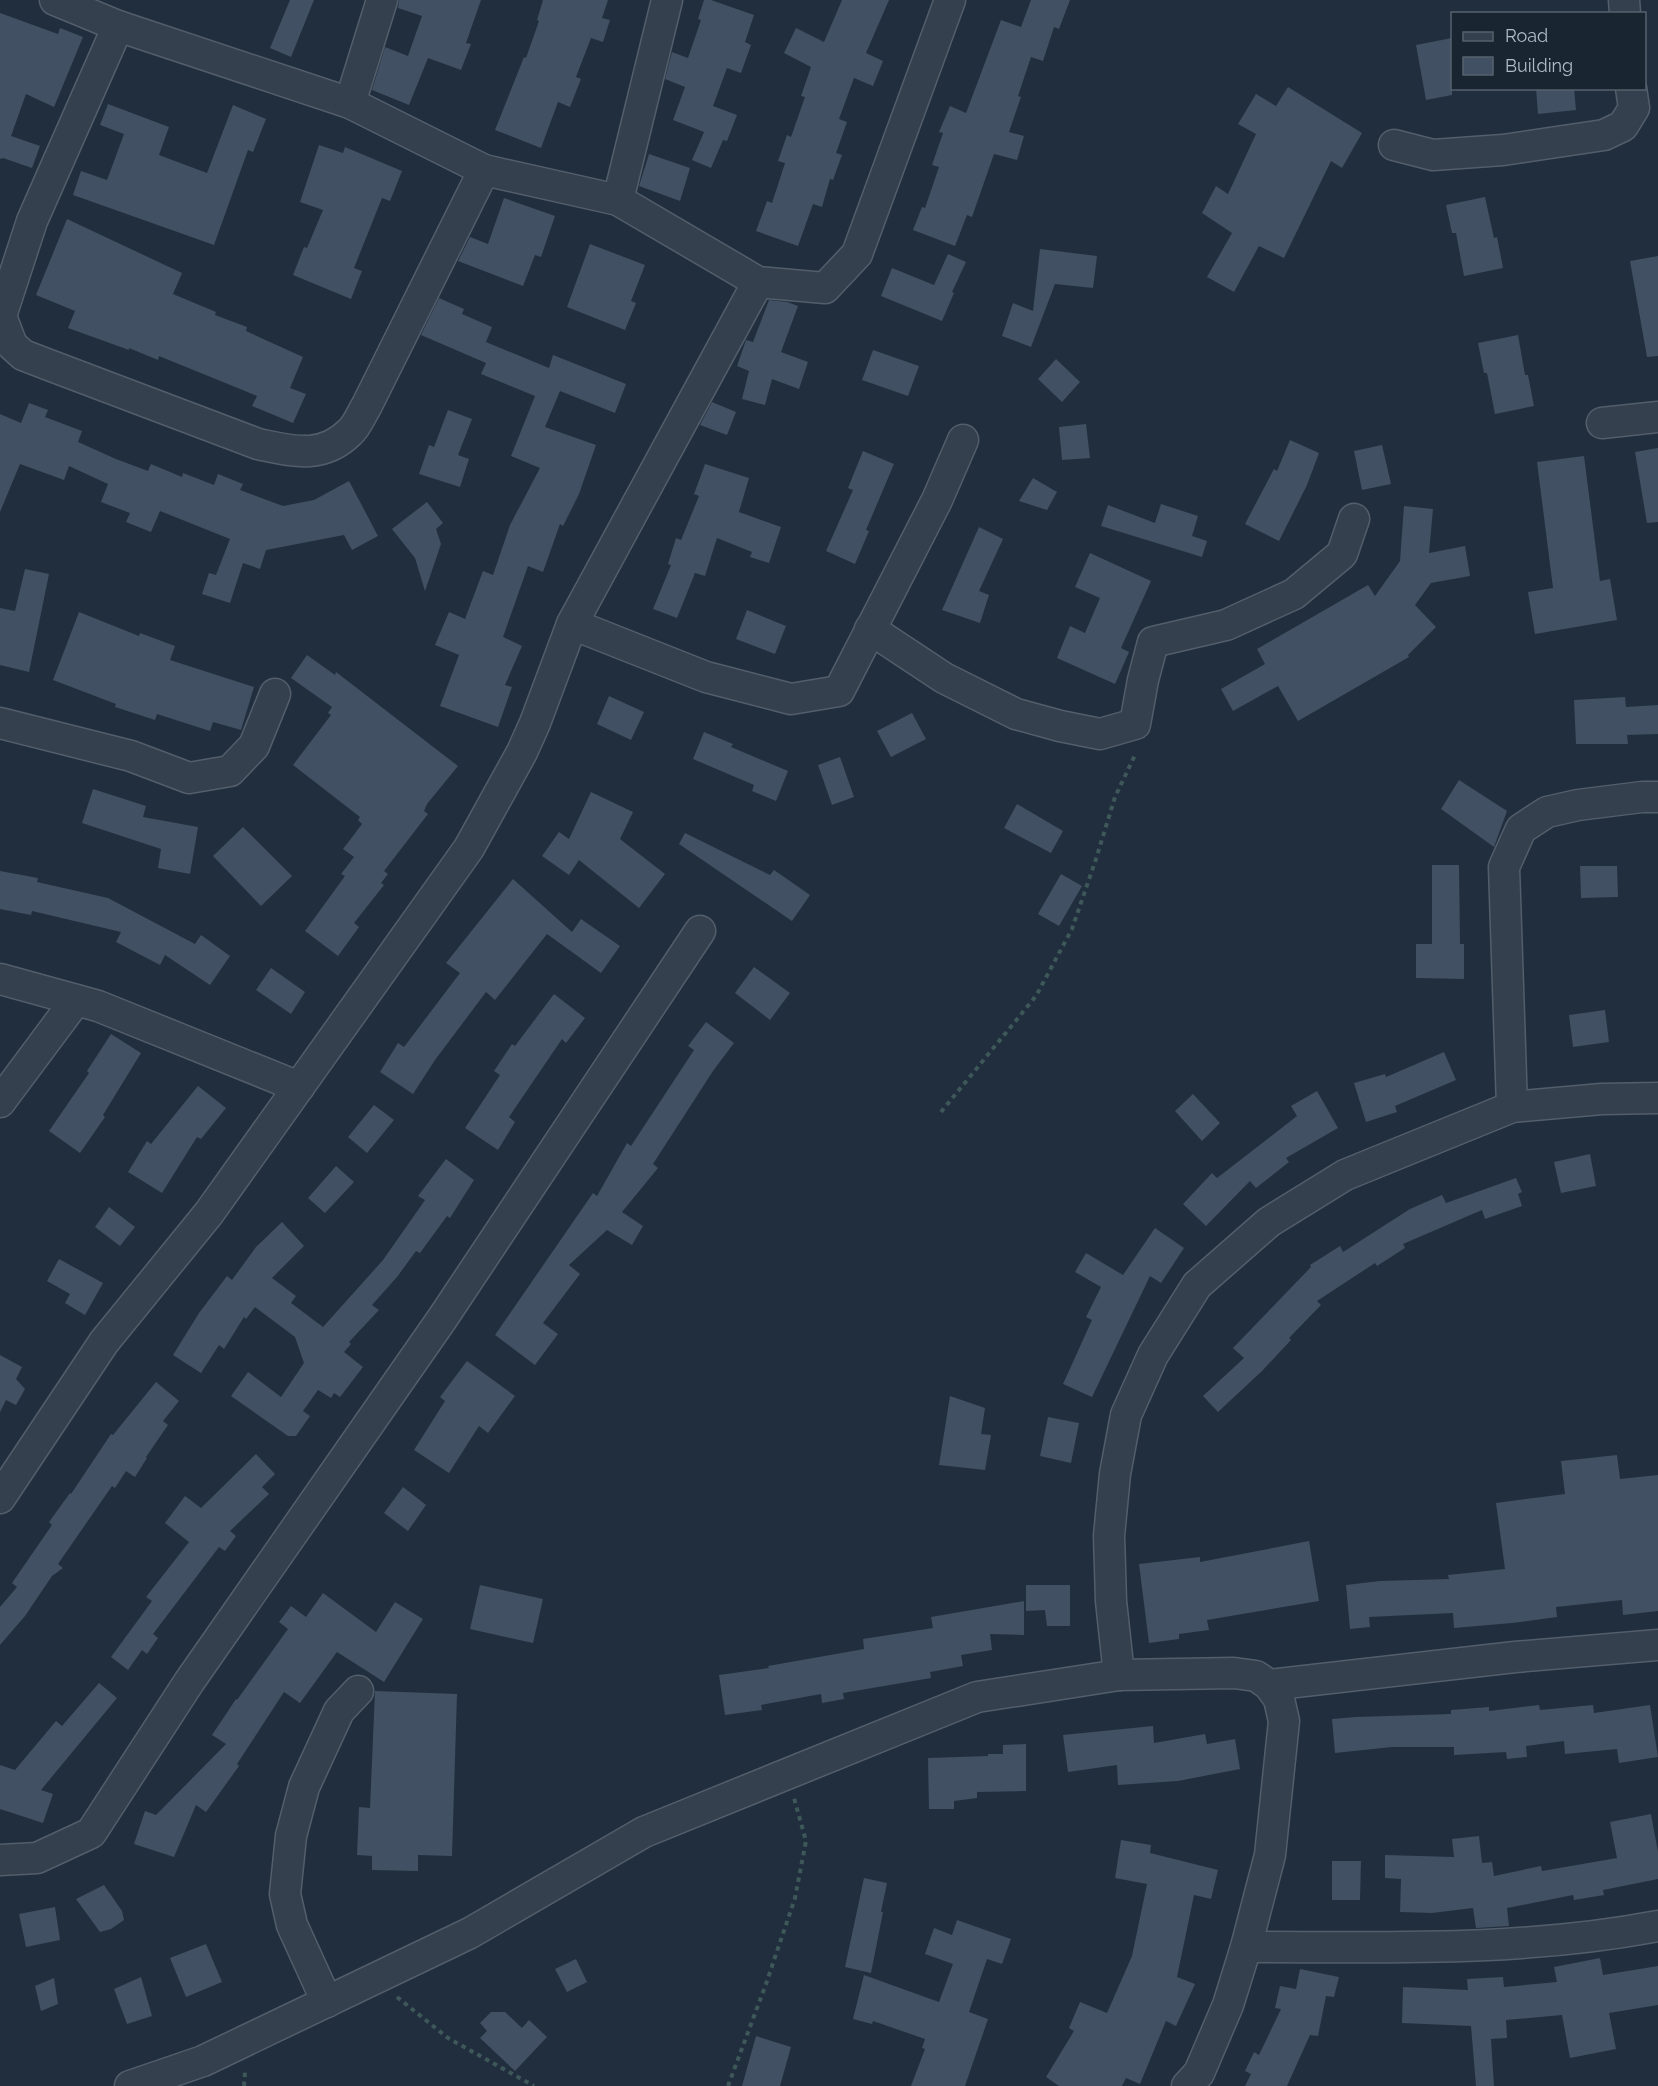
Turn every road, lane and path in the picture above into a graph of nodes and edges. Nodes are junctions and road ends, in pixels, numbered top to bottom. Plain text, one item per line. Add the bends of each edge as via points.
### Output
1 (55, 0) edge
2 (382, 0) edge
3 (667, 0) edge
4 (950, 0) edge
5 (118, 26) junction
6 (1631, 90) edge
7 (350, 103) junction
8 (1394, 145) dead end
9 (483, 170) junction
10 (618, 200) junction
11 (758, 282) junction
12 (1658, 417) edge
13 (1602, 423) dead end
14 (963, 440) dead end
15 (1354, 519) dead end
16 (572, 624) junction
17 (870, 629) junction
18 (275, 694) dead end
19 (0, 723) edge
20 (1135, 724) junction
21 (1658, 797) edge
22 (700, 931) dead end
23 (0, 980) edge
24 (76, 1000) junction
25 (299, 1087) junction
26 (1658, 1098) edge
27 (0, 1102) edge
28 (1512, 1107) junction
29 (941, 1112) dead end
30 (3, 1486) edge
31 (1658, 1645) edge
32 (1119, 1675) junction
33 (1269, 1685) junction
34 (358, 1691) dead end
35 (787, 1773) junction
36 (0, 1860) edge
37 (1658, 1926) edge
38 (1246, 1947) junction
39 (375, 1979) junction
40 (327, 2002) junction
41 (130, 2086) edge
42 (534, 2086) edge
43 (728, 2086) edge
44 (1187, 2086) edge

1 - 5 street
2 - 7 street
3 - 10 street
4 - 11 street via 856,254 825,288
5 - 7 street
5 - 9 street via 32,221 1,316 12,345 23,355 258,444 318,451 331,446 351,432 367,405
6 - 8 street via 1634,108 1623,126 1604,135 1503,150 1433,155
7 - 9 street
9 - 10 street
10 - 11 street
11 - 16 street
12 - 13 street
14 - 17 street via 937,500
15 - 20 street via 1342,554 1294,594 1226,626 1153,642
16 - 17 street via 706,677 791,699 839,691
16 - 25 street via 522,752 469,848
17 - 20 street via 944,678 1016,714 1100,734
18 - 19 street via 254,746 230,771 189,778 131,756
20 - 29 path via 1137,750 1115,797 1072,929 1036,996
21 - 28 street via 1547,812 1521,829 1504,867
22 - 36 street via 442,1319 189,1682 91,1833 37,1858
23 - 24 street
24 - 25 street
24 - 27 street
25 - 30 street via 209,1213 104,1342
26 - 28 street
28 - 32 street via 1346,1176 1269,1222 1197,1285 1153,1355 1126,1415 1109,1536
31 - 33 street
32 - 33 street via 1234,1673 1256,1676
32 - 35 street via 977,1697
33 - 38 street via 1279,1699 1284,1721 1270,1855
34 - 40 street via 339,1711 303,1787 291,1836 285,1894 292,1925
35 - 39 street via 644,1832 470,1933
35 - 43 path via 806,1841 795,1898
37 - 38 street via 1569,1939 1465,1947
38 - 44 street via 1228,2005 1199,2073
39 - 40 street
39 - 42 path via 448,2038
40 - 41 street via 203,2061

